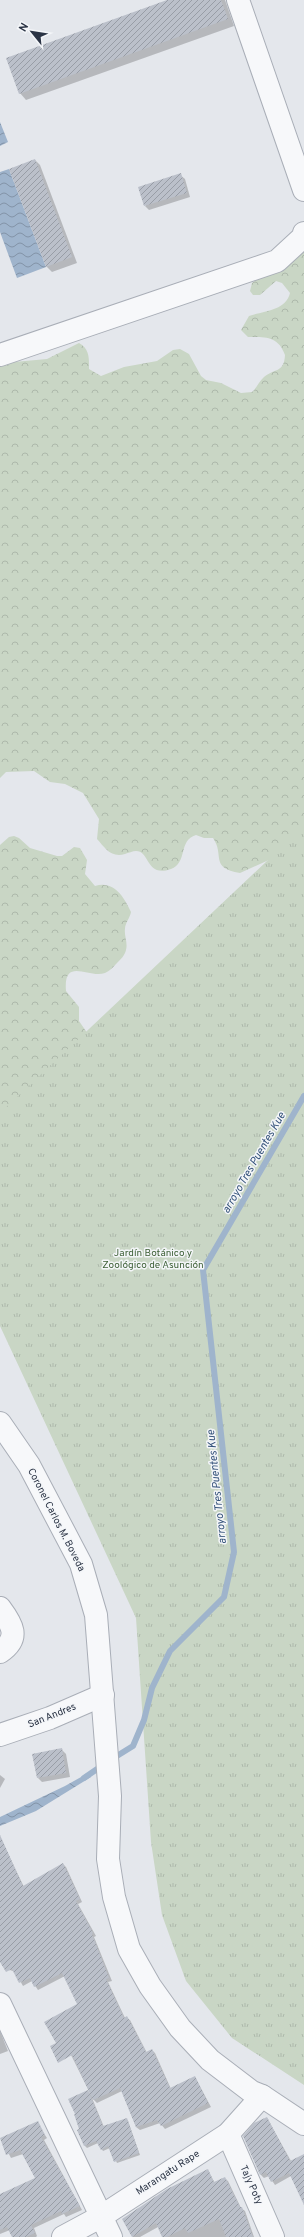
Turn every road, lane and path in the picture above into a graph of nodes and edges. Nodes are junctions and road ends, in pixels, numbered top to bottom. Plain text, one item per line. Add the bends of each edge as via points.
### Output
1 (238, 0) edge
2 (304, 190) edge
3 (304, 233) edge
4 (0, 355) edge
5 (0, 1423) edge
6 (0, 1608) edge
7 (0, 1652) edge
8 (103, 1694) junction
9 (0, 1735) edge
10 (0, 2004) edge
11 (262, 2096) junction
12 (304, 2124) edge
13 (228, 2134) junction
14 (102, 2216) junction
15 (63, 2237) edge
16 (111, 2237) edge
17 (273, 2237) edge

1 - 2 street
3 - 4 street via 303,237 277,261
5 - 8 street, Coronel Carlos M. Boveda via 29,1465 81,1564 96,1615
6 - 7 street via 13,1626 12,1639
8 - 9 street, San Andres via 50,1718
8 - 11 street, Coronel Carlos M. Boveda via 110,1796 108,1859 114,1897 129,1949 150,1986 180,2028 210,2060 252,2092
10 - 14 street
11 - 12 street
11 - 13 street, Marangatu Rape
13 - 14 street, Marangatu Rape
13 - 17 street, Tajy Poty
14 - 15 street, Marangatu Rape
14 - 16 street

